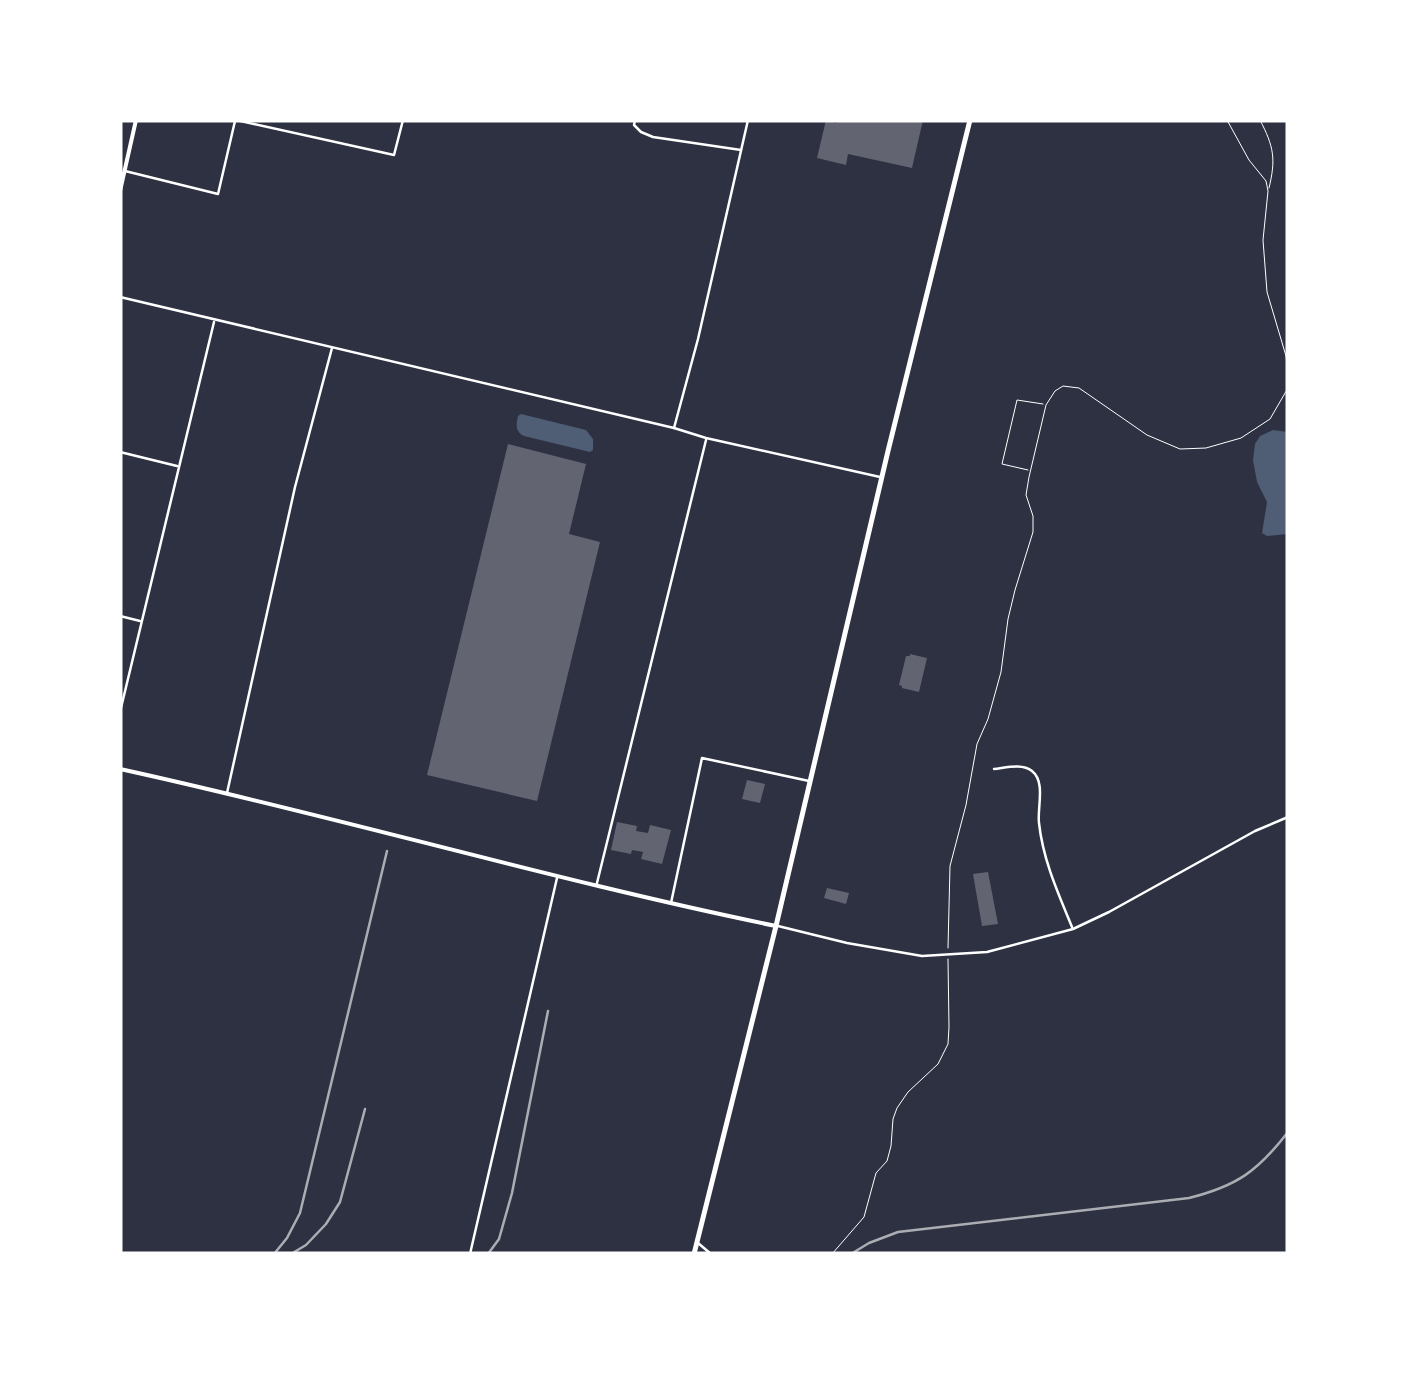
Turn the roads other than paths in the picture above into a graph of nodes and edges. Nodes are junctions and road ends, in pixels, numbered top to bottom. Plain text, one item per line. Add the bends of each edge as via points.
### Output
1 (136, 120) edge
2 (236, 120) edge
3 (404, 120) edge
4 (748, 120) edge
5 (970, 120) edge
6 (634, 122) edge
7 (742, 150) junction
8 (125, 171) junction
9 (120, 191) edge
10 (120, 297) edge
11 (214, 321) junction
12 (332, 346) junction
13 (674, 428) junction
14 (706, 438) junction
15 (120, 452) edge
16 (178, 466) junction
17 (882, 477) junction
18 (120, 616) edge
19 (142, 621) junction
20 (120, 712) edge
21 (120, 769) edge
22 (994, 769) dead end
23 (811, 781) junction
24 (228, 793) junction
25 (1288, 817) edge
26 (558, 876) junction
27 (596, 886) junction
28 (671, 904) junction
29 (776, 926) junction
30 (1073, 928) junction
31 (697, 1242) junction
32 (470, 1254) edge
33 (694, 1254) edge
34 (711, 1254) edge

1 - 8 street
2 - 3 street via 394,154
2 - 8 street via 218,194
4 - 7 street
5 - 17 main road
6 - 7 street via 652,136
7 - 13 street
8 - 9 street
10 - 11 street
11 - 12 street
11 - 16 street
12 - 13 street
12 - 24 street
13 - 14 street
14 - 17 street
14 - 27 street
15 - 16 street
16 - 19 street
17 - 23 main road
18 - 19 street
19 - 20 street
21 - 24 street
22 - 30 street via 1020,766 1040,784 1045,860
23 - 28 street via 702,758
23 - 29 main road
24 - 26 street
25 - 30 street
26 - 27 street
26 - 32 street
27 - 28 street
28 - 29 street
29 - 30 street via 922,956 987,952
29 - 31 main road
31 - 33 main road
31 - 34 street

